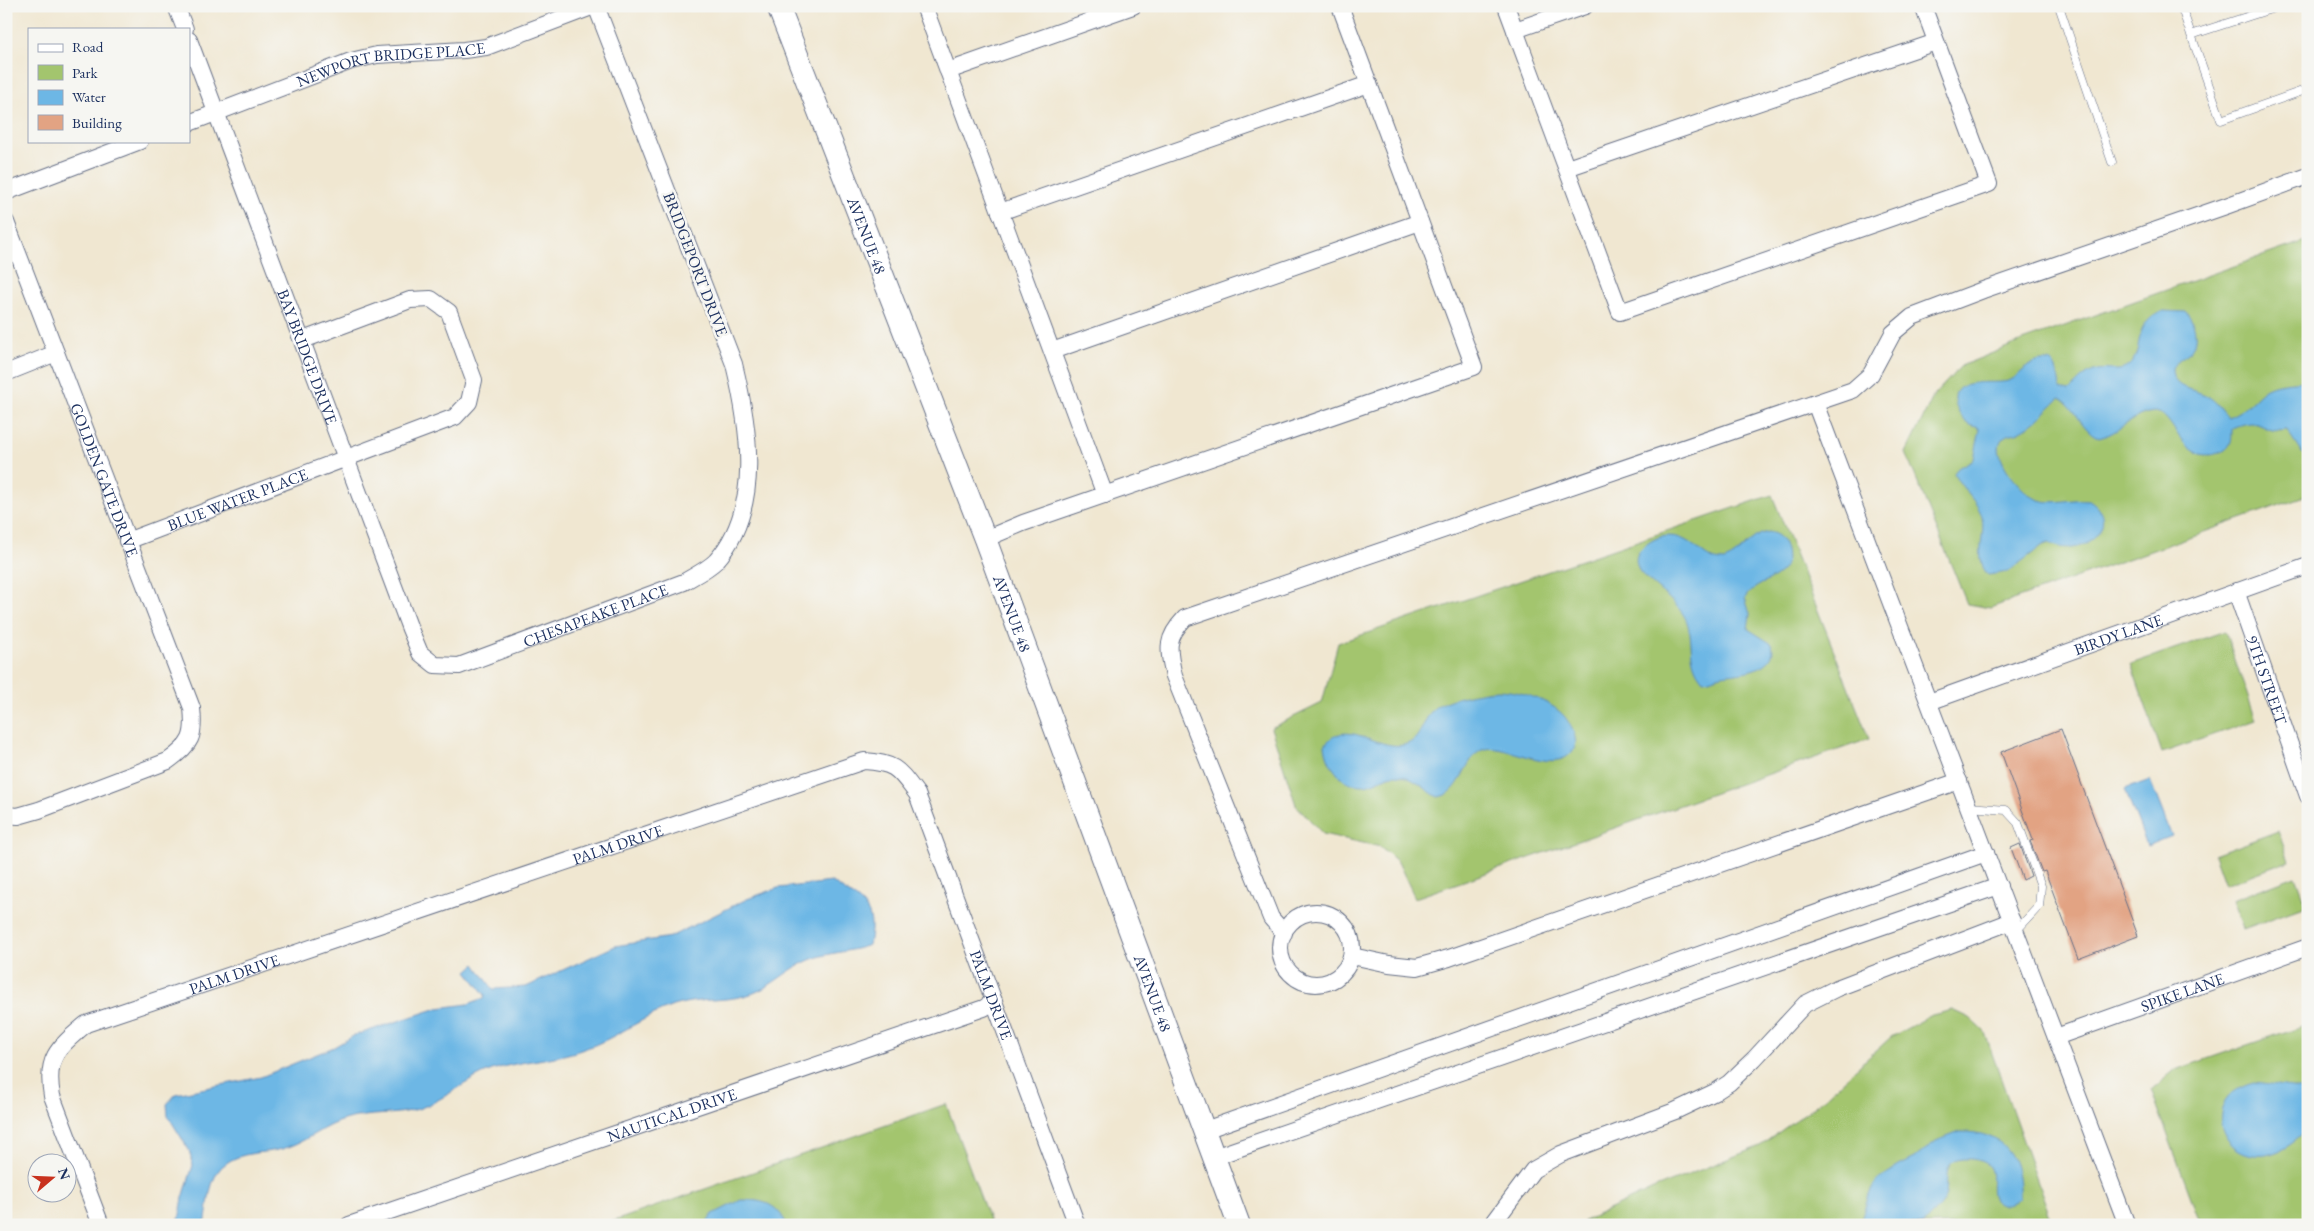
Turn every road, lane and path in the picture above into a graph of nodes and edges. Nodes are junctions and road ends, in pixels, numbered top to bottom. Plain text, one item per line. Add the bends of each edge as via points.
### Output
1 (176, 6) edge
2 (595, 6) edge
3 (778, 6) edge
4 (924, 6) edge
5 (1133, 6) edge
6 (1340, 6) edge
7 (1506, 6) edge
8 (1585, 6) edge
9 (1923, 6) edge
10 (2059, 6) edge
11 (2181, 6) edge
12 (2280, 6) edge
13 (184, 28) edge
14 (1515, 30) junction
15 (2191, 34) junction
16 (1936, 42) junction
17 (190, 43) edge
18 (948, 71) junction
19 (1369, 84) junction
20 (2308, 89) edge
21 (217, 112) junction
22 (190, 123) edge
23 (137, 142) edge
24 (2112, 162) dead end
25 (1567, 168) junction
26 (2308, 176) edge
27 (6, 192) edge
28 (1000, 212) junction
29 (6, 222) edge
30 (1420, 222) junction
31 (302, 340) junction
32 (1052, 351) junction
33 (56, 354) junction
34 (6, 373) edge
35 (1815, 403) junction
36 (346, 458) junction
37 (1105, 495) junction
38 (737, 531) joint
39 (985, 538) junction
40 (127, 541) junction
41 (2308, 566) edge
42 (2236, 591) junction
43 (435, 665) joint
44 (1929, 702) junction
45 (1959, 781) junction
46 (2308, 796) edge
47 (1968, 807) junction
48 (6, 815) edge
49 (1986, 853) junction
50 (1999, 886) junction
51 (2014, 926) junction
52 (1284, 933) junction
53 (2308, 947) edge
54 (1352, 956) junction
55 (994, 1002) junction
56 (2056, 1037) junction
57 (1205, 1130) junction
58 (1214, 1157) junction
59 (101, 1225) edge
60 (349, 1225) edge
61 (1077, 1225) edge
62 (1239, 1225) edge
63 (1492, 1225) edge
64 (2127, 1225) edge

1 - 13 street
2 - 21 street, NEWPORT BRIDGE PLACE via 486,47 377,55 351,61
2 - 38 street, BRIDGEPORT DRIVE via 734,364 745,409 748,461 747,494
3 - 39 main road, AVENUE 48
4 - 18 street
5 - 18 street
6 - 19 street
7 - 14 street
8 - 14 street
9 - 16 street
10 - 24 lane
11 - 15 lane
12 - 15 lane
14 - 25 street
15 - 20 lane via 2221,120
16 - 25 street
16 - 25 street via 1989,184 1630,309 1620,312
17 - 21 street, BAY BRIDGE DRIVE
18 - 28 street
19 - 28 street
19 - 30 street
21 - 22 street, NEWPORT BRIDGE PLACE
21 - 31 street, BAY BRIDGE DRIVE
23 - 27 street
26 - 35 street via 1912,317 1893,333 1871,374 1853,390
28 - 32 street
29 - 33 street, GOLDEN GATE DRIVE
30 - 32 street
30 - 37 street via 1474,367
31 - 36 street, BAY BRIDGE DRIVE
31 - 36 street, BLUE WATER PLACE via 410,300 431,299 449,312 474,380 470,402 455,417
32 - 37 street
33 - 34 street
33 - 40 street, GOLDEN GATE DRIVE
35 - 44 street
35 - 52 street via 1185,618 1174,629 1168,647 1174,676 1271,918
36 - 40 street, BLUE WATER PLACE
36 - 43 street, BAY BRIDGE DRIVE via 420,653
37 - 39 street
38 - 43 street, CHESAPEAKE PLACE via 715,562 684,582 459,666
39 - 57 main road, AVENUE 48
40 - 48 street, GOLDEN GATE DRIVE via 192,708 194,726 191,740 182,752 168,761 39,810 18,816
41 - 42 street, BIRDY LANE
42 - 44 street, BIRDY LANE
42 - 46 street, 9TH STREET
44 - 45 street
45 - 47 street
45 - 54 street via 1449,958 1417,967
47 - 49 street
47 - 51 lane via 2006,810 2018,822 2041,886 2039,906
49 - 50 street
49 - 57 street
50 - 51 street
50 - 58 street
51 - 56 street
51 - 63 street via 1837,988 1804,1004 1754,1059 1715,1092 1675,1111 1560,1154 1533,1170
52 - 54 street via 1299,916 1322,913 1333,916 1349,933
52 - 54 street via 1281,945 1284,962 1295,977 1306,982 1323,983 1339,976
53 - 56 street, SPIKE LANE
55 - 59 street, PALM DRIVE via 917,794 898,769 880,762 864,761 86,1024 56,1051 49,1078 52,1096
55 - 60 street, NAUTICAL DRIVE
55 - 61 street, PALM DRIVE
56 - 64 street
57 - 58 main road, AVENUE 48
58 - 62 main road, AVENUE 48

